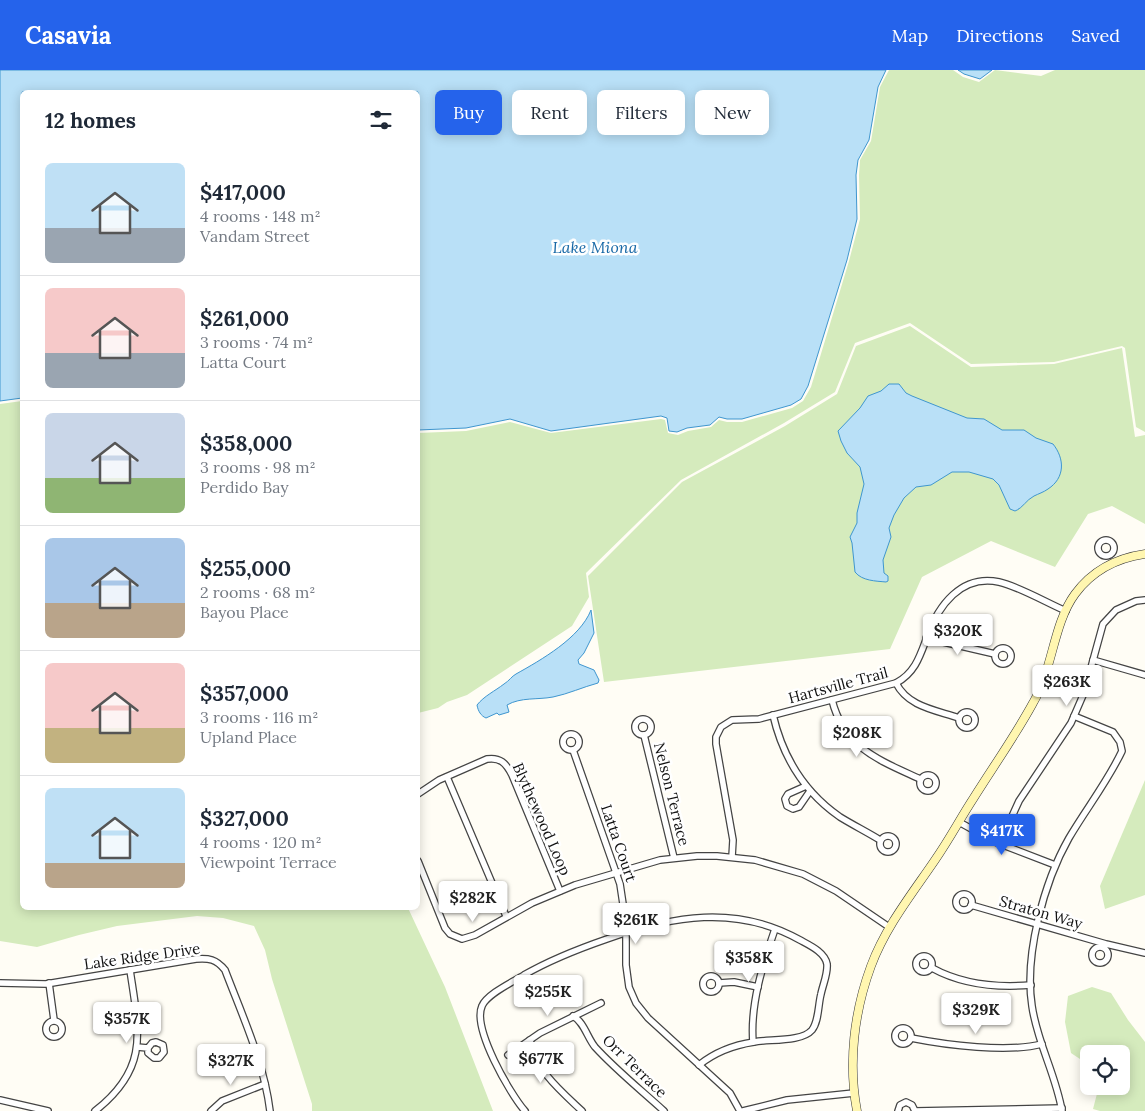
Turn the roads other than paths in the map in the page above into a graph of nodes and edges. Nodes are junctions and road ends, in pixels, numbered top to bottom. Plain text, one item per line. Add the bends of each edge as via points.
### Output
1 (1145, 554) edge
2 (1145, 600) edge
3 (1066, 611) junction
4 (926, 638) junction
5 (995, 654) dead end
6 (1093, 660) junction
7 (1145, 675) edge
8 (896, 683) junction
9 (832, 700) junction
10 (773, 715) junction
11 (1074, 716) junction
12 (959, 718) dead end
13 (644, 735) dead end
14 (573, 750) dead end
15 (447, 777) junction
16 (920, 779) dead end
17 (420, 793) edge
18 (959, 822) junction
19 (880, 840) dead end
20 (1000, 844) junction
21 (732, 857) junction
22 (674, 858) junction
23 (1055, 865) junction
24 (420, 866) edge
25 (617, 872) junction
26 (560, 891) junction
27 (971, 905) dead end
28 (506, 916) junction
29 (1037, 924) junction
30 (889, 927) junction
31 (775, 929) junction
32 (626, 932) junction
33 (1145, 952) edge
34 (932, 968) dead end
35 (130, 970) junction
36 (0, 983) edge
37 (49, 983) junction
38 (719, 983) dead end
39 (1031, 985) junction
40 (758, 986) junction
41 (601, 1003) dead end
42 (573, 1016) junction
43 (54, 1020) dead end
44 (911, 1038) dead end
45 (530, 1040) junction
46 (753, 1042) junction
47 (1042, 1044) junction
48 (138, 1047) junction
49 (148, 1048) dead end
50 (508, 1055) dead end
51 (699, 1065) junction
52 (265, 1084) junction
53 (854, 1093) junction
54 (0, 1100) edge
55 (1062, 1109) edge
56 (48, 1111) edge
57 (95, 1111) edge
58 (211, 1111) edge
59 (270, 1111) edge
60 (525, 1111) edge
61 (582, 1111) edge
62 (664, 1111) edge
63 (741, 1111) edge
64 (857, 1111) edge
65 (898, 1111) edge

1 - 3 street via 1111,560 1083,584
2 - 6 street via 1136,600 1109,616
3 - 4 street, Hartsville Trail via 1001,582 984,580 965,586 951,596 935,617
3 - 18 street via 1040,690
4 - 5 street
4 - 8 street, Hartsville Trail via 915,667
6 - 7 street
6 - 11 street
8 - 9 street, Hartsville Trail
8 - 12 street via 913,703
9 - 10 street, Hartsville Trail
9 - 16 street via 844,730 861,748 884,763
10 - 19 street via 782,746 808,789 842,818
10 - 21 street, Hartsville Trail via 732,720 721,727 716,737 733,840
11 - 20 street via 1019,801
11 - 23 street via 1113,732 1122,751
13 - 22 street, Nelson Terrace
14 - 25 street, Latta Court
15 - 17 street, Blythewood Loop
15 - 26 street, Blythewood Loop via 486,759 498,759 506,764
15 - 28 street
18 - 20 street
18 - 30 street
20 - 23 street
21 - 22 street, Blythewood Loop
21 - 30 street, Blythewood Loop via 803,874 836,891
22 - 25 street, Blythewood Loop
23 - 29 street
24 - 28 street, Blythewood Loop via 450,934 468,938
25 - 26 street, Blythewood Loop
25 - 32 street, Latta Court
26 - 28 street, Blythewood Loop
27 - 29 street, Straton Way
29 - 33 street, Straton Way via 1103,945
29 - 39 street via 1030,969
30 - 53 street via 861,999 854,1049
31 - 32 street via 740,919 704,916 666,921
31 - 40 street
31 - 46 street via 819,952 826,962 826,974 816,1021 809,1033 801,1037
32 - 51 street, Latta Court via 627,977 636,1003
32 - 60 street via 557,958 485,1000 480,1018 488,1043 501,1077
34 - 39 street via 962,981 986,986
35 - 37 street, Lake Ridge Drive
35 - 48 street
35 - 52 street, Lake Ridge Drive via 196,959 218,961 226,970
36 - 37 street, Lake Ridge Drive
37 - 43 street
38 - 40 street
39 - 47 street via 1032,1005
40 - 46 street via 752,1024
41 - 42 street
42 - 45 street
42 - 62 street, Orr Terrace via 600,1052
44 - 47 street via 951,1045 1026,1048
45 - 50 street
45 - 61 street via 546,1074
46 - 51 street via 725,1050
47 - 55 street
48 - 49 street
48 - 57 street via 123,1082 112,1098
51 - 63 street, Latta Court via 730,1093
52 - 58 street via 222,1101
52 - 59 street, Lake Ridge Drive
53 - 63 street via 787,1100
53 - 64 street
54 - 56 street
55 - 65 street via 915,1111 906,1102

